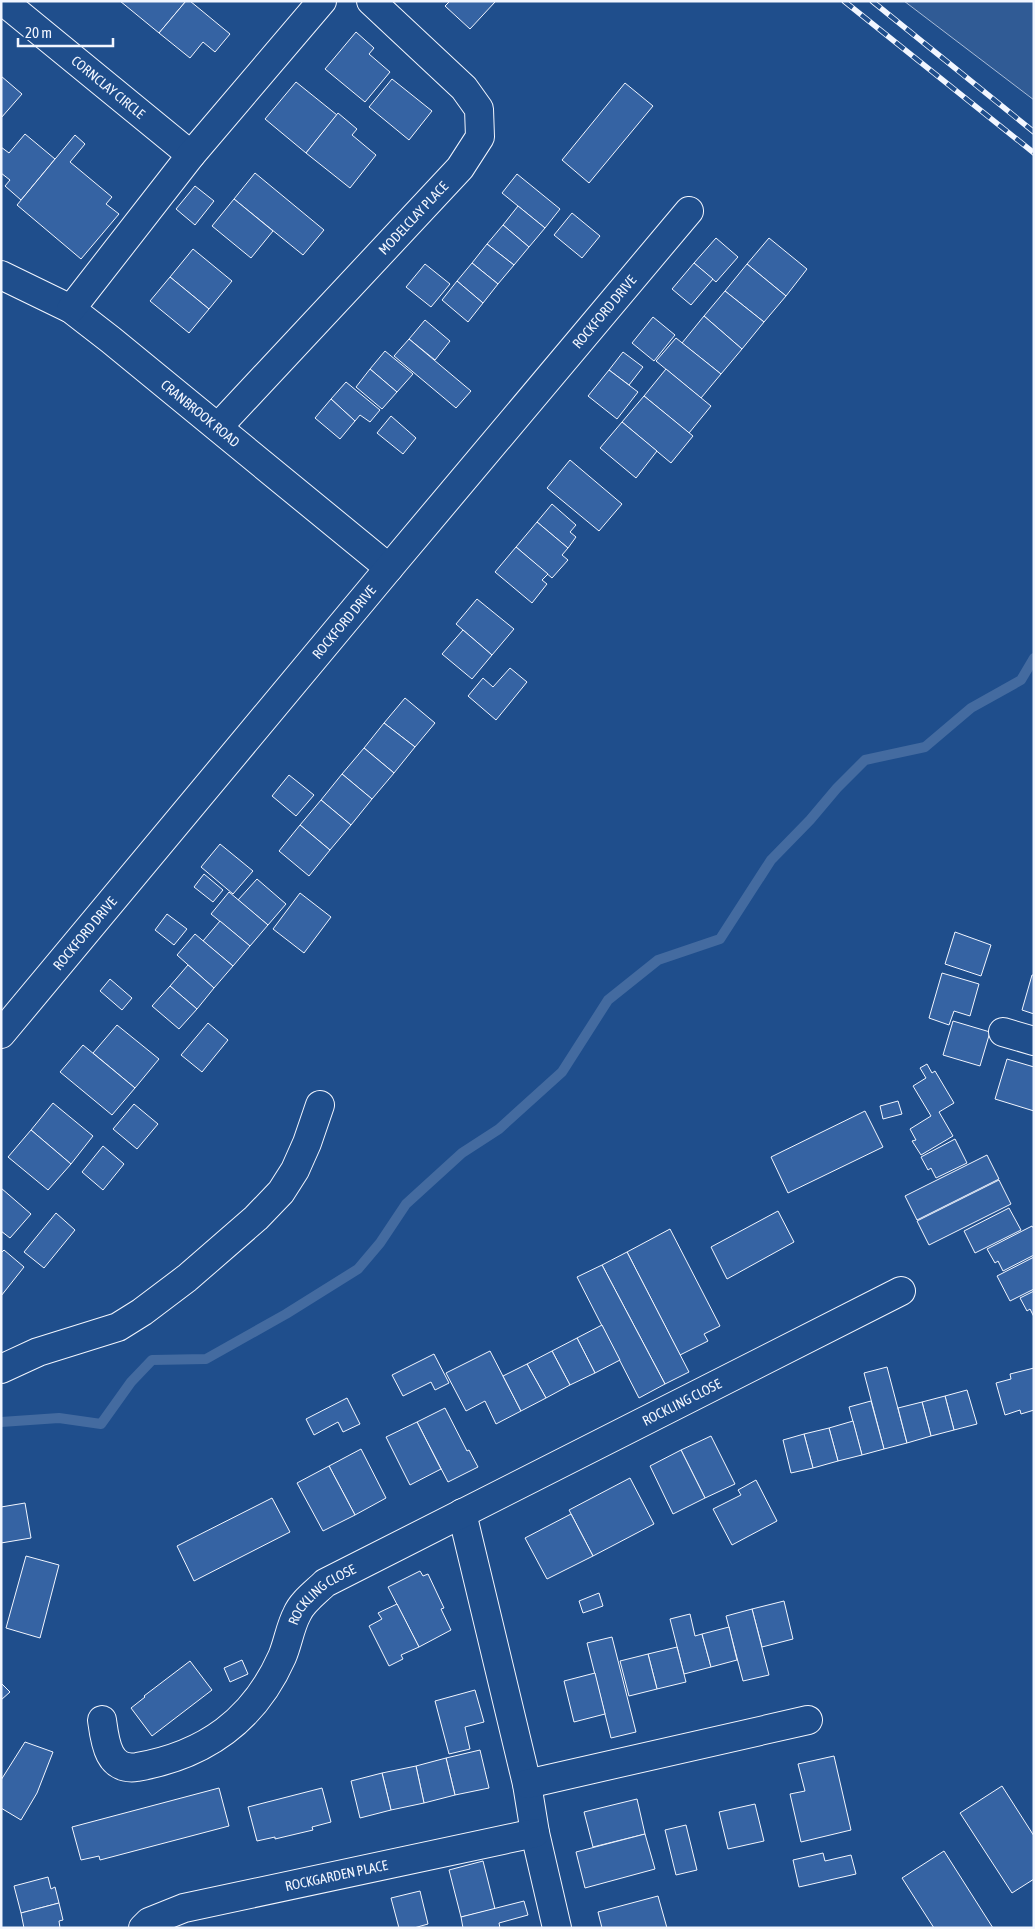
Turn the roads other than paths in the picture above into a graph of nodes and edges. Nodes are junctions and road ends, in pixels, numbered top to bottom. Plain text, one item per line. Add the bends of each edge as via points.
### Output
1 (3, 1) edge
2 (322, 1) edge
3 (371, 1) edge
4 (191, 155) junction
5 (689, 211) dead end
6 (1, 275) edge
7 (72, 309) junction
8 (218, 427) junction
9 (389, 568) junction
10 (1003, 1032) dead end
11 (1, 1034) edge
12 (1034, 1041) edge
13 (320, 1104) dead end
14 (901, 1291) dead end
15 (1, 1369) edge
16 (462, 1513) junction
17 (102, 1720) dead end
18 (808, 1720) dead end
19 (527, 1784) junction
20 (535, 1833) junction
21 (143, 1928) edge
22 (557, 1928) edge

1 - 4 street, CORNCLAY CIRCLE
2 - 4 street
3 - 8 street, MODELCLAY PLACE via 464,88 479,109 480,138 460,168
4 - 7 street
5 - 9 street, ROCKFORD DRIVE
6 - 7 street, CRANBROOK ROAD
7 - 8 street, CRANBROOK ROAD
8 - 9 street, CRANBROOK ROAD
9 - 11 street, ROCKFORD DRIVE
10 - 12 street
13 - 15 street via 307,1143 281,1192 187,1278 118,1327 38,1352
14 - 16 street, ROCKLING CLOSE
16 - 17 street, ROCKLING CLOSE via 325,1583 297,1612 269,1683 252,1707 205,1744 182,1755 129,1768 116,1763 105,1746
16 - 19 street
18 - 19 street
19 - 20 street
20 - 21 street, ROCKGARDEN PLACE via 184,1908 149,1922
20 - 22 street

